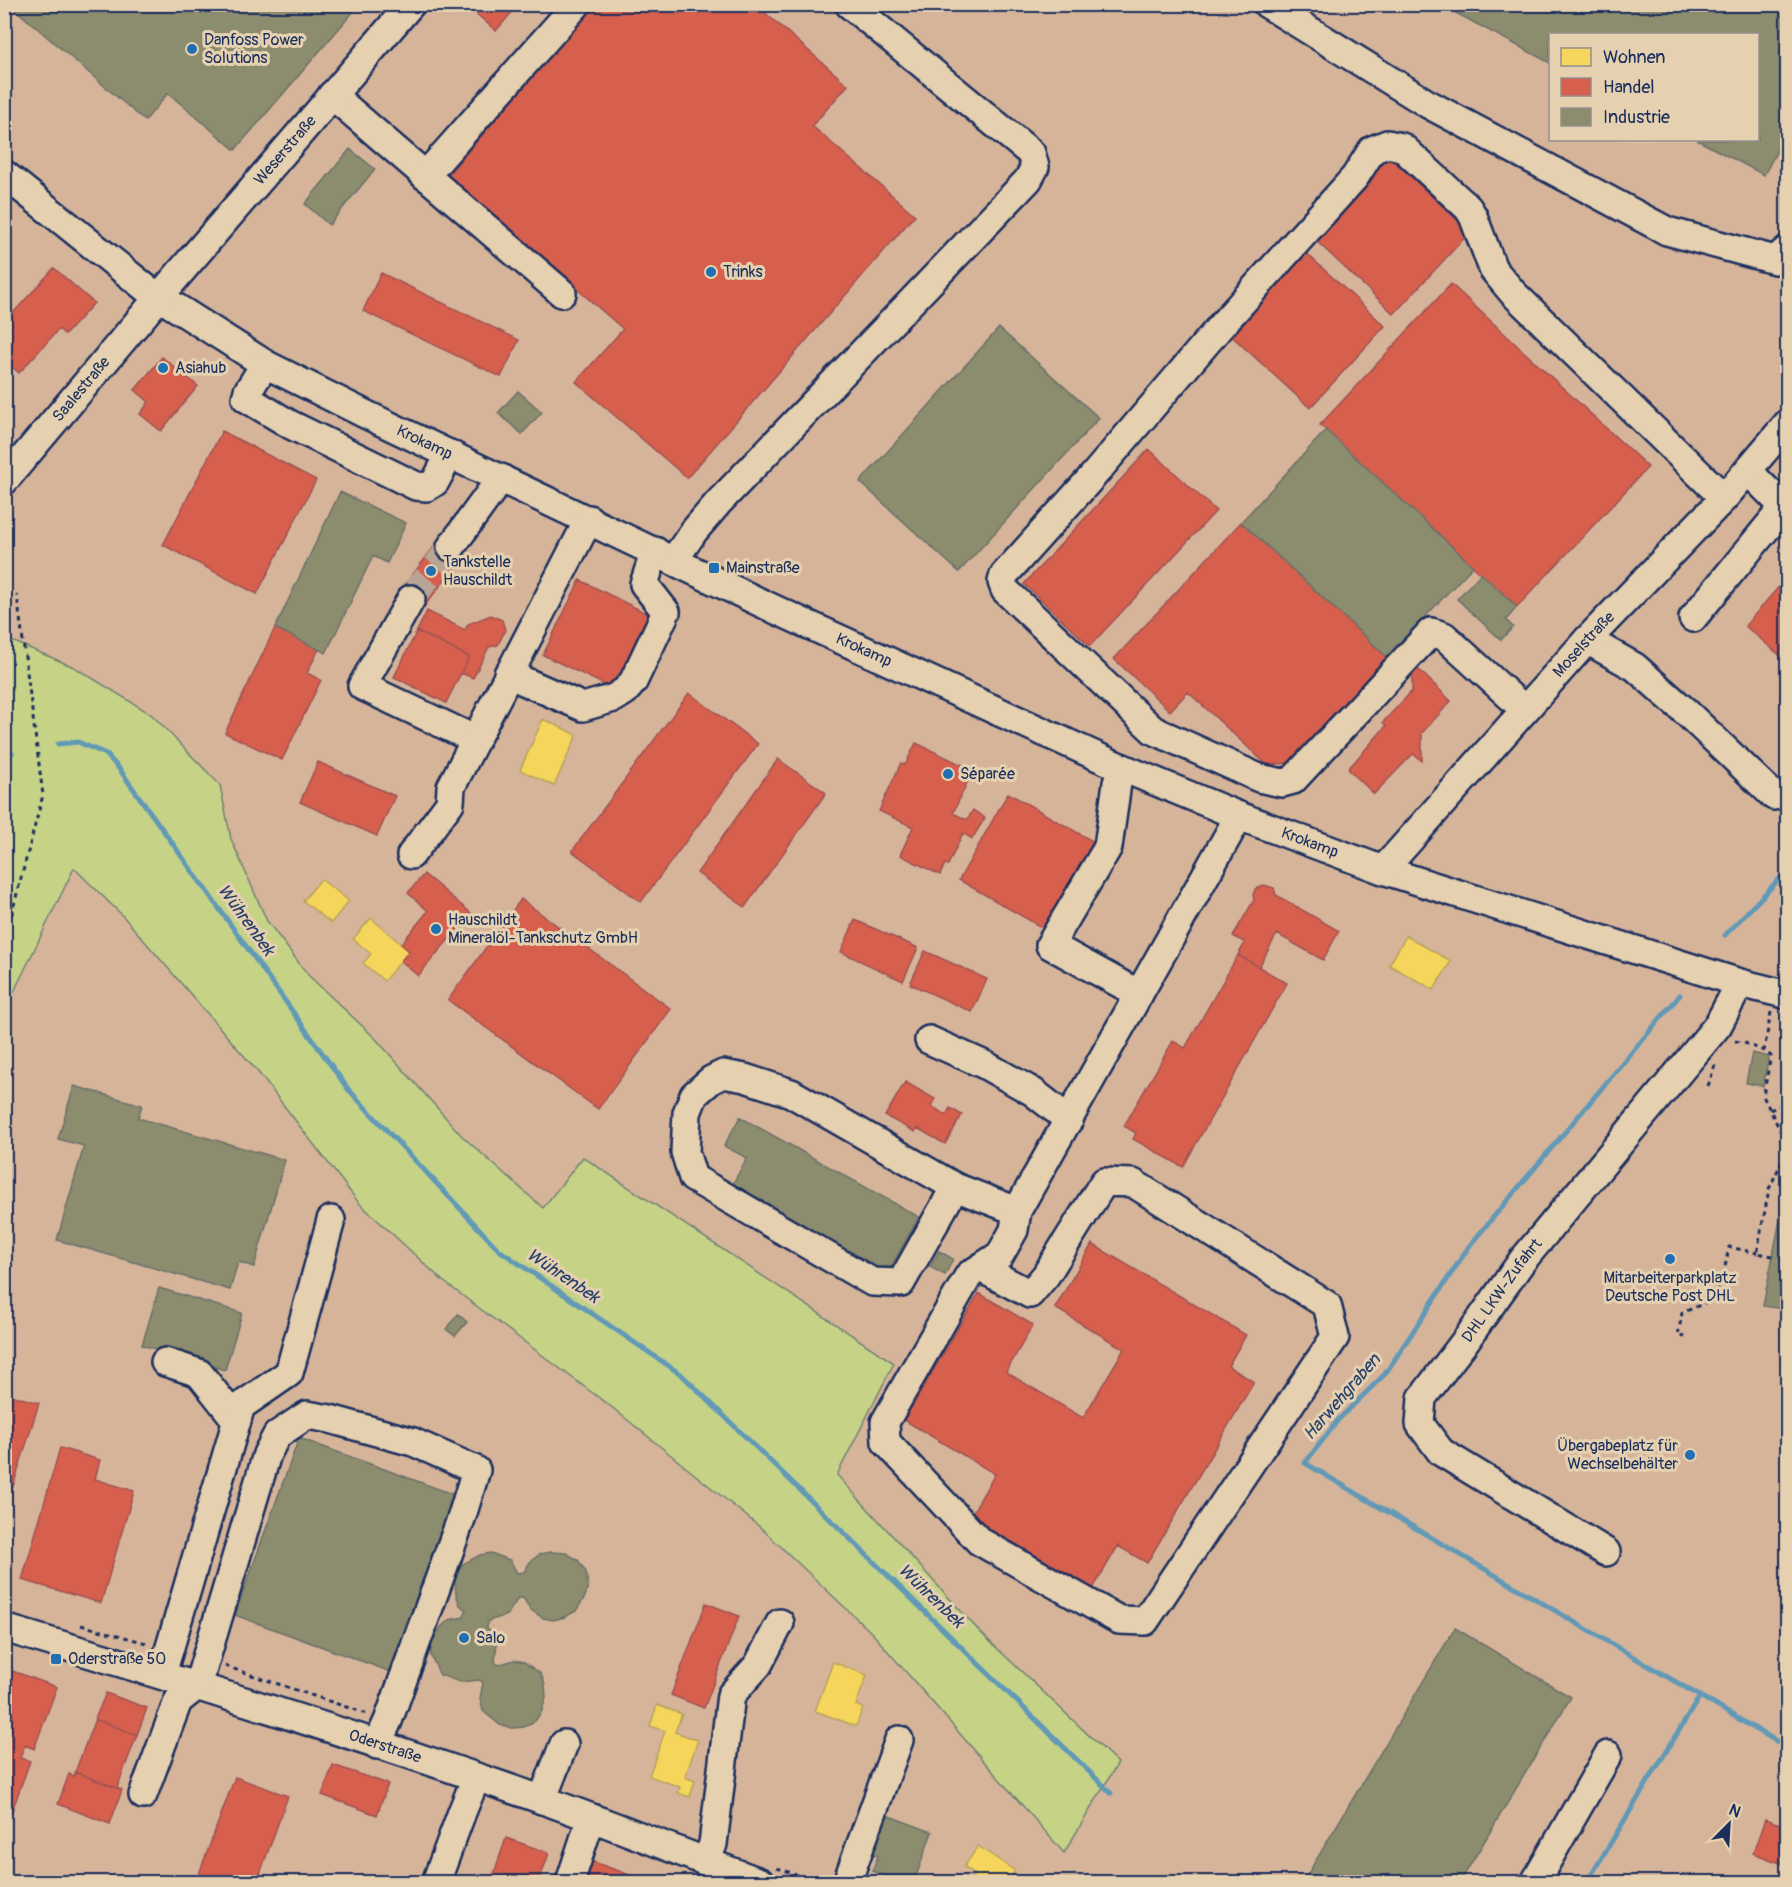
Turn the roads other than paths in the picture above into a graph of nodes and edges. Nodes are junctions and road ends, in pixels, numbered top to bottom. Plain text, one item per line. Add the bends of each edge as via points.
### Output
1 (411, 4) edge
2 (576, 4) edge
3 (849, 4) edge
4 (1267, 4) edge
5 (332, 96) junction
6 (4, 174) edge
7 (425, 176) junction
8 (1788, 249) edge
9 (562, 293) dead end
10 (159, 297) junction
11 (265, 364) junction
12 (1788, 423) edge
13 (450, 454) junction
14 (1746, 473) junction
15 (501, 478) junction
16 (4, 480) edge
17 (1724, 498) junction
18 (1786, 505) edge
19 (589, 519) junction
20 (451, 547) tunnel mouth
21 (664, 556) junction
22 (411, 599) tunnel mouth
23 (1693, 618) dead end
24 (1587, 640) junction
25 (508, 674) junction
26 (1525, 710) junction
27 (474, 739) junction
28 (1123, 768) junction
29 (1774, 796) dead end
30 (1239, 816) junction
31 (411, 855) dead end
32 (1383, 870) junction
33 (1740, 983) junction
34 (1139, 994) junction
35 (1782, 994) edge
36 (929, 1040) dead end
37 (1069, 1120) junction
38 (955, 1187) junction
39 (331, 1220) dead end
40 (1016, 1220) junction
41 (981, 1268) junction
42 (165, 1362) dead end
43 (237, 1421) junction
44 (1606, 1552) dead end
45 (780, 1623) dead end
46 (4, 1628) edge
47 (162, 1674) junction
48 (198, 1685) junction
49 (899, 1740) dead end
50 (564, 1744) dead end
51 (377, 1745) junction
52 (1608, 1755) dead end
53 (476, 1778) junction
54 (143, 1795) dead end
55 (542, 1800) junction
56 (591, 1818) junction
57 (706, 1862) junction
58 (436, 1882) edge
59 (570, 1882) edge
60 (760, 1882) edge
61 (847, 1882) edge
62 (1535, 1882) edge

1 - 5 street, Weserstraße
2 - 7 street
3 - 21 street via 1031,153 1035,167 1028,180 694,531
4 - 8 street via 1428,104 1667,231 1775,260
5 - 7 street
5 - 10 street, Weserstraße
6 - 10 street, Krokamp
7 - 9 street
10 - 11 street, Krokamp
10 - 16 street, Saalestraße
11 - 13 street, Krokamp
11 - 13 street via 248,391 246,398 252,404 416,486 427,488 435,482
12 - 14 street, Moselstraße
13 - 15 street, Krokamp
14 - 17 street, Moselstraße
14 - 18 street
15 - 19 street, Krokamp
15 - 20 street
17 - 24 street, Moselstraße
17 - 26 street via 1513,293 1493,269 1473,216 1458,197 1402,147 1387,144 1372,150 1355,177 1219,328 1004,575 1002,582 1005,590 1153,730 1259,778 1282,783 1293,780 1431,632 1444,636
18 - 23 street
19 - 21 street, Krokamp
19 - 25 street
21 - 25 street via 644,584 666,612 625,691 583,706
21 - 28 street, Krokamp
22 - 27 street via 363,686
24 - 26 street, Moselstraße
24 - 29 street via 1635,667
25 - 27 street
26 - 32 street, Moselstraße
27 - 31 street via 451,787 450,803
28 - 30 street, Krokamp
28 - 34 street via 1117,783 1108,847 1050,945
30 - 32 street, Krokamp
30 - 34 street
32 - 33 street, Krokamp
33 - 35 street, Krokamp
33 - 44 street, DHL LKW-Zufahrt via 1718,1025 1522,1261 1422,1398 1420,1424 1441,1452
34 - 37 street
36 - 37 street via 1033,1092
37 - 40 street
38 - 38 street via 791,1093 745,1078 723,1074 711,1080 694,1095 687,1113 685,1152 693,1178 872,1282 901,1283
38 - 40 street
39 - 43 street via 289,1373 241,1406
40 - 41 street via 1000,1255
41 - 41 street via 969,1275 885,1422 886,1442 979,1541 1119,1620 1145,1621 1335,1337 1327,1305 1133,1183 1104,1182 1030,1294
42 - 43 street via 199,1373
43 - 47 street
45 - 57 street via 758,1665 731,1695 712,1844
46 - 47 street, Oderstraße
47 - 48 street, Oderstraße
48 - 51 street, Oderstraße
48 - 51 street via 267,1454 277,1435 308,1415 413,1442 476,1470
48 - 54 street via 178,1701
49 - 61 street
50 - 55 street
51 - 53 street, Oderstraße
52 - 62 street
53 - 55 street, Oderstraße
53 - 58 street
55 - 56 street, Oderstraße
56 - 57 street, Oderstraße
56 - 59 street
57 - 60 street, Oderstraße

